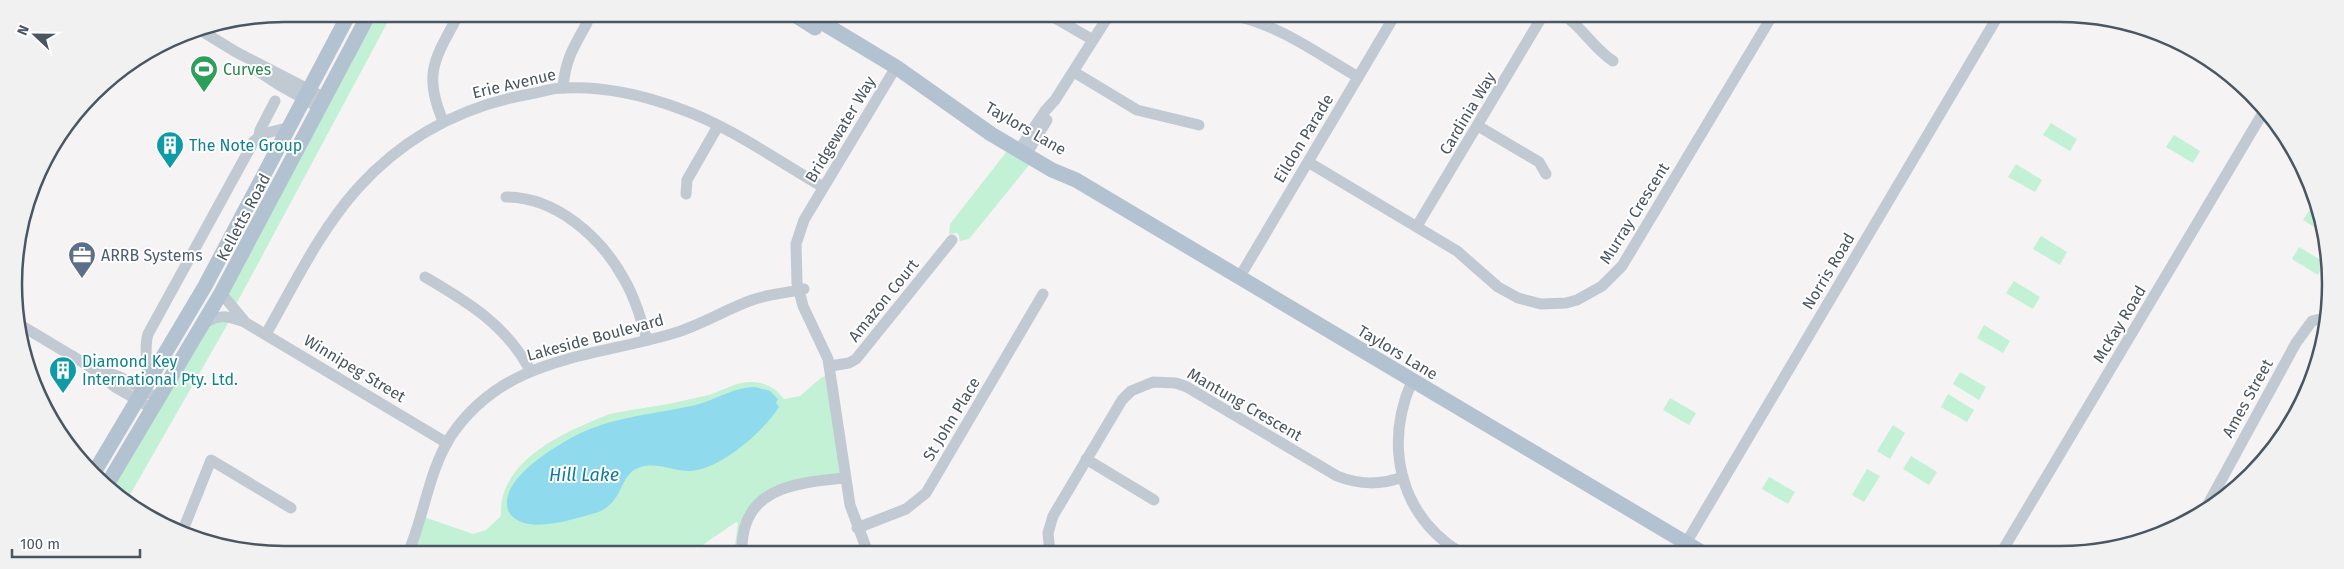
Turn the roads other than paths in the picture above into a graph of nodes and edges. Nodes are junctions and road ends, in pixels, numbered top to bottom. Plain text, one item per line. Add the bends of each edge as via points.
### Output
1 (345, 22) edge
2 (365, 22) edge
3 (455, 22) edge
4 (807, 22) edge
5 (820, 22) edge
6 (1062, 22) edge
7 (1105, 22) edge
8 (1256, 22) edge
9 (1391, 22) edge
10 (1539, 22) edge
11 (1572, 22) edge
12 (1763, 22) edge
13 (1994, 22) edge
14 (587, 23) dead end
15 (207, 34) edge
16 (1093, 40) junction
17 (1613, 61) dead end
18 (894, 71) junction
19 (1074, 72) junction
20 (1358, 77) junction
21 (563, 88) junction
22 (307, 95) junction
23 (275, 101) dead end
24 (323, 103) junction
25 (2260, 117) edge
26 (443, 121) junction
27 (1199, 125) dead end
28 (290, 126) junction
29 (718, 126) junction
30 (1478, 126) junction
31 (259, 136) junction
32 (1025, 149) junction
33 (1308, 162) junction
34 (1546, 174) dead end
35 (823, 187) junction
36 (686, 194) dead end
37 (506, 198) dead end
38 (1418, 226) junction
39 (952, 240) dead end
40 (425, 277) dead end
41 (1239, 278) junction
42 (801, 290) junction
43 (221, 294) junction
44 (1043, 294) dead end
45 (2319, 319) edge
46 (246, 323) junction
47 (203, 325) junction
48 (27, 329) edge
49 (266, 334) junction
50 (647, 340) junction
51 (833, 366) junction
52 (530, 370) junction
53 (1412, 381) junction
54 (142, 392) junction
55 (156, 404) junction
56 (447, 443) junction
57 (1086, 459) junction
58 (97, 468) edge
59 (1402, 477) junction
60 (845, 478) junction
61 (110, 479) edge
62 (2212, 497) edge
63 (1154, 500) dead end
64 (291, 508) dead end
65 (184, 527) edge
66 (857, 528) junction
67 (1686, 543) junction
68 (411, 546) edge
69 (742, 546) edge
70 (865, 546) edge
71 (1049, 546) edge
72 (1452, 546) edge
73 (1691, 546) edge
74 (2005, 546) edge

1 - 22 main road, Kelletts Road
2 - 24 main road, Kelletts Road
3 - 26 street via 433,66 434,99
4 - 18 main road, Taylors Lane
5 - 18 main road, Taylors Lane
6 - 16 street
7 - 16 street
8 - 20 street via 1270,26
9 - 20 street, Eildon Parade
10 - 30 street, Cardinia Way
11 - 17 street via 1603,55
12 - 38 street, Murray Crescent via 1622,266 1588,296 1553,304 1518,298 1498,287 1466,258
13 - 67 street, Norris Road
14 - 21 street via 569,54
15 - 22 street via 236,52 261,73
16 - 19 street
18 - 32 main road, Taylors Lane via 956,109 994,126
18 - 35 street, Bridgewater Way
19 - 27 street via 1137,110
19 - 32 street via 1045,111
20 - 33 street, Eildon Parade
21 - 26 street, Erie Avenue via 484,104
21 - 29 street, Erie Avenue via 641,96 677,107
22 - 24 street
22 - 28 main road, Kelletts Road
23 - 31 street, Kelletts Road
24 - 43 main road, Kelletts Road
25 - 74 street, McKay Road
26 - 49 street, Erie Avenue via 388,157 358,187 334,218
28 - 31 street
28 - 54 main road, Kelletts Road via 205,286
29 - 35 street, Erie Avenue
29 - 36 street via 686,180
30 - 34 street via 1539,162
30 - 38 street, Cardinia Way
31 - 54 street, Kelletts Road via 148,334 145,348 148,366
32 - 41 main road, Taylors Lane via 1056,164 1076,180
33 - 38 street, Murray Crescent
33 - 41 street, Eildon Parade
35 - 42 street, Bridgewater Way via 796,244 795,270
37 - 50 street via 521,197 556,210 600,245 631,291
39 - 51 street, Amazon Court via 856,359
40 - 52 street via 489,317 513,342
41 - 53 main road, Taylors Lane
42 - 50 street, Lakeside Boulevard via 750,300 699,324
42 - 51 street, Bridgewater Way via 807,316
43 - 46 street, Winnipeg Street
43 - 47 main road, Kelletts Road
44 - 66 street, St John Place via 926,493 906,510
45 - 62 street, Ames Street via 2312,321 2296,343
46 - 47 street, Winnipeg Street via 220,316
46 - 49 street, Winnipeg Street
47 - 55 main road, Kelletts Road
48 - 54 street via 89,366 115,387
49 - 56 street, Winnipeg Street
50 - 52 street, Lakeside Boulevard via 555,361
51 - 60 street, Bridgewater Way
52 - 56 street, Lakeside Boulevard via 484,399
53 - 59 street via 1402,406 1397,432
53 - 67 main road, Taylors Lane
54 - 55 street
54 - 58 main road, Kelletts Road
55 - 61 main road, Kelletts Road
56 - 68 street, Lakeside Boulevard via 431,478
57 - 59 street, Mantung Crescent via 1122,400 1142,385 1165,381 1187,387 1337,476 1375,483
57 - 63 street
57 - 71 street, Mantung Crescent via 1053,516 1048,534
59 - 72 street via 1420,514
60 - 66 street, Bridgewater Way
60 - 69 street via 793,484 772,494 750,516
64 - 65 street via 211,460
66 - 70 street, Bridgewater Way
67 - 73 main road, Taylors Lane

